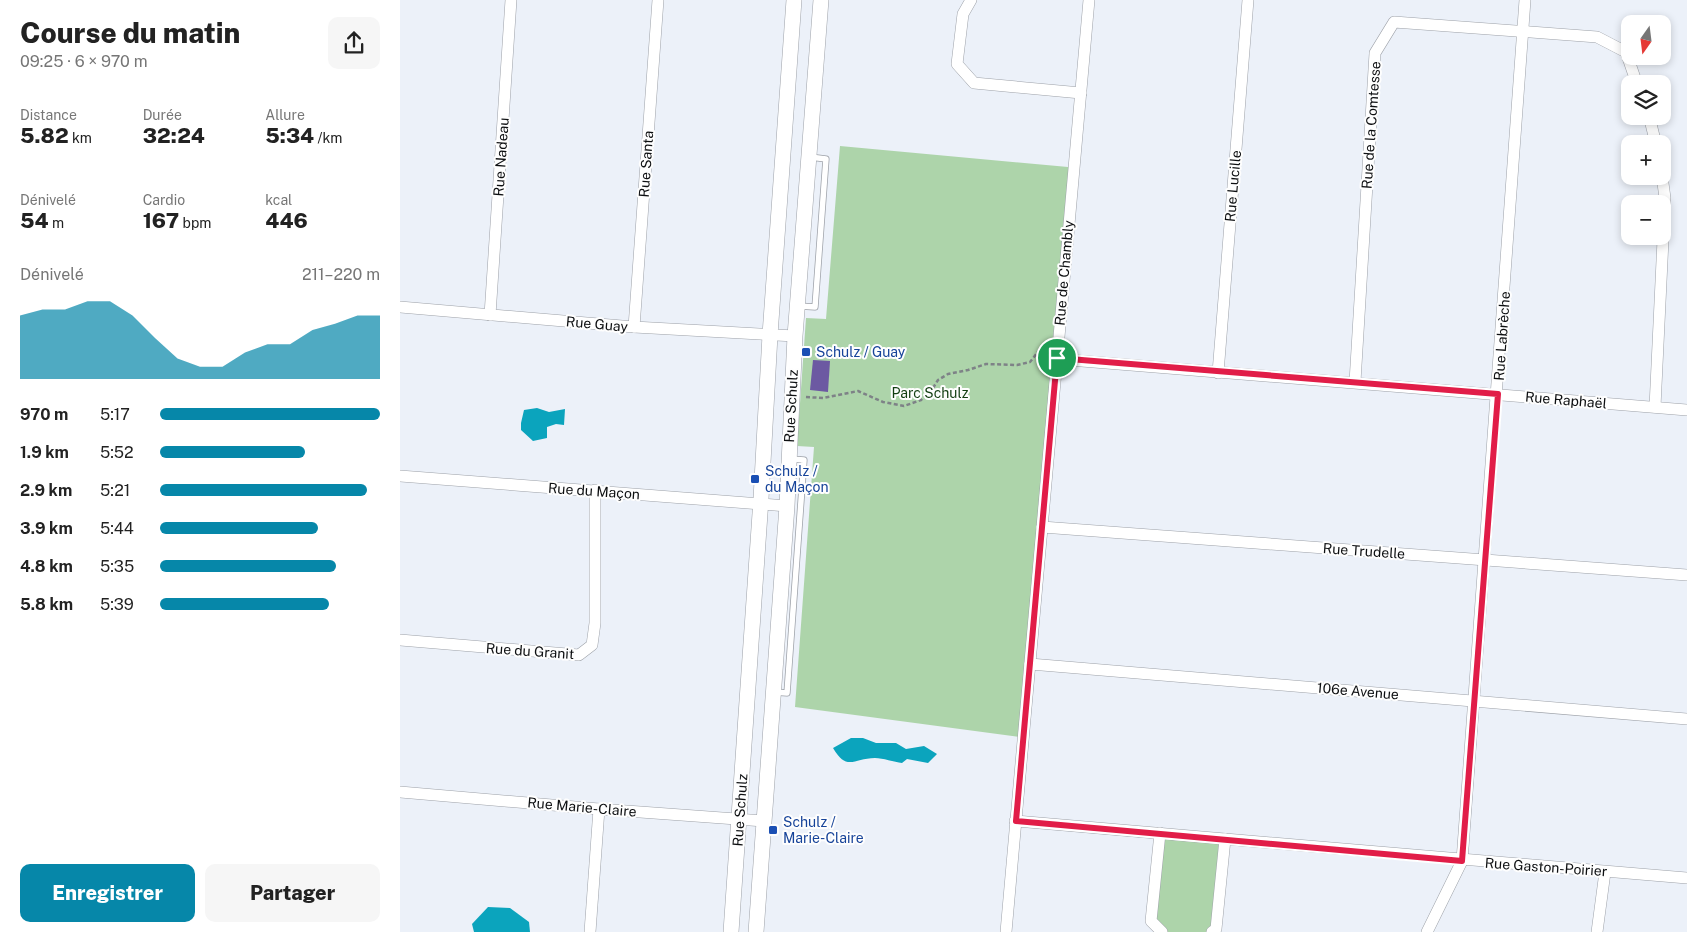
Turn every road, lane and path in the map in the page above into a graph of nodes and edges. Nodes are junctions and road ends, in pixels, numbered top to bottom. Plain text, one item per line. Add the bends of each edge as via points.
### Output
1 (511, 0) edge
2 (658, 0) edge
3 (794, 0) edge
4 (820, 0) edge
5 (971, 0) edge
6 (1089, 0) edge
7 (1248, 0) edge
8 (1525, 0) edge
9 (1523, 32) junction
10 (1634, 75) edge
11 (1080, 93) junction
12 (784, 137) junction
13 (810, 138) junction
14 (1663, 185) edge
15 (400, 307) edge
16 (490, 315) junction
17 (634, 327) junction
18 (770, 335) junction
19 (795, 336) junction
20 (1057, 353) junction
21 (1218, 373) junction
22 (1355, 382) junction
23 (1498, 394) junction
24 (791, 397) junction
25 (1655, 407) junction
26 (1687, 410) edge
27 (789, 458) junction
28 (400, 476) edge
29 (595, 490) junction
30 (760, 504) junction
31 (787, 506) junction
32 (1042, 526) junction
33 (1485, 560) junction
34 (1687, 575) edge
35 (400, 640) edge
36 (751, 643) junction
37 (777, 644) junction
38 (1030, 664) junction
39 (774, 692) junction
40 (1474, 701) junction
41 (1687, 719) edge
42 (400, 792) edge
43 (599, 809) junction
44 (739, 820) junction
45 (764, 821) junction
46 (1016, 821) junction
47 (1160, 833) junction
48 (1225, 839) junction
49 (1462, 861) junction
50 (1605, 872) junction
51 (1687, 878) edge
52 (590, 932) edge
53 (731, 932) edge
54 (756, 932) edge
55 (1006, 932) edge
56 (1162, 932) edge
57 (1212, 932) edge
58 (1427, 932) edge
59 (1597, 932) edge

1 - 16 street, Rue Nadeau
2 - 17 street, Rue Santa
3 - 12 street, Rue Schulz
4 - 13 street, Rue Schulz
5 - 11 street via 963,14 957,64 974,83
6 - 11 street, Rue de Chambly
7 - 21 street, Rue Lucille
8 - 9 street, Rue Labrèche
9 - 10 street, Rue de la Comtesse via 1597,37 1626,52
9 - 22 street, Rue de la Comtesse via 1394,22 1375,52
9 - 23 street, Rue Labrèche
11 - 20 street, Rue de Chambly
12 - 13 street
12 - 18 street, Rue Schulz
13 - 19 street, Rue Schulz
14 - 25 street
15 - 16 street, Rue Guay
16 - 17 street, Rue Guay
17 - 18 street, Rue Guay
18 - 19 street, Rue Guay
18 - 30 street, Rue Schulz
19 - 24 street, Rue Schulz
20 - 21 street, Rue Raphaël
20 - 24 path via 1041,348 1030,362 986,364 948,374 920,400 904,406 883,402 858,391 823,398
20 - 32 street, Rue de Chambly
21 - 22 street, Rue Raphaël
22 - 23 street, Rue Raphaël
23 - 25 street, Rue Raphaël
23 - 33 street, Rue Labrèche
24 - 27 street, Rue Schulz
25 - 26 street, Rue Raphaël
27 - 31 street, Rue Schulz
27 - 39 lane via 804,460 787,693
28 - 29 street, Rue du Maçon
29 - 30 street, Rue du Maçon
29 - 35 street, Rue du Granit via 595,623 592,645 579,656
30 - 31 street, Rue du Maçon
30 - 36 street, Rue Schulz
31 - 37 street, Rue Schulz
32 - 33 street, Rue Trudelle
32 - 38 street, Rue de Chambly
33 - 34 street, Rue Trudelle
33 - 40 street, Rue Labrèche
36 - 37 street
36 - 44 street, Rue Schulz
37 - 39 street, Rue Schulz
38 - 40 street, 106e Avenue
38 - 46 street, Rue de Chambly
39 - 45 street, Rue Schulz
40 - 41 street, 106e Avenue
40 - 49 street, Rue Labrèche
42 - 43 street, Rue Marie-Claire
43 - 44 street, Rue Marie-Claire
43 - 52 street
44 - 45 street, Rue Marie-Claire
44 - 53 street, Rue Schulz
45 - 54 street, Rue Schulz
46 - 47 street, Rue Gaston-Poirier
46 - 55 street, Rue de Chambly
47 - 48 street, Rue Gaston-Poirier
47 - 56 street via 1151,921
48 - 49 street, Rue Gaston-Poirier
48 - 57 street via 1216,929
49 - 50 street, Rue Gaston-Poirier
49 - 58 street, Rue Labrèche
50 - 51 street, Rue Gaston-Poirier
50 - 59 street

